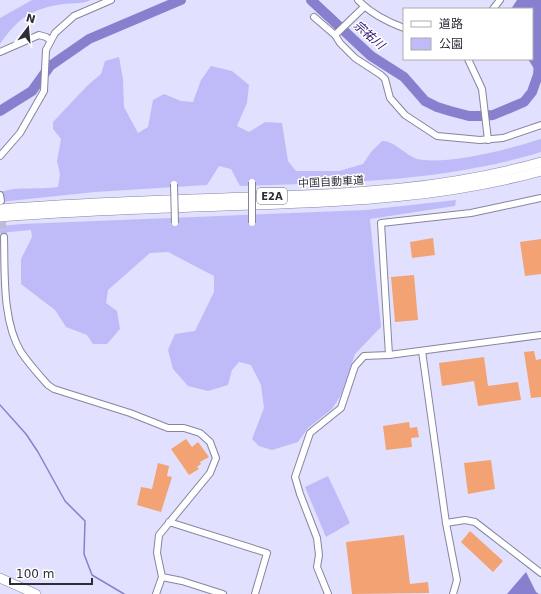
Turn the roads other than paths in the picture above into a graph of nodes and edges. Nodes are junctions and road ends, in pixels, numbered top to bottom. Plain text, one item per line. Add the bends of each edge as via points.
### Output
1 (111, 0) edge
2 (358, 0) edge
3 (500, 0) edge
4 (364, 7) junction
5 (494, 8) edge
6 (314, 17) dead end
7 (403, 27) edge
8 (338, 32) junction
9 (50, 40) junction
10 (0, 52) edge
11 (468, 60) edge
12 (541, 125) edge
13 (488, 140) junction
14 (0, 156) edge
15 (541, 162) edge
16 (541, 171) edge
17 (252, 182) dead end
18 (174, 184) dead end
19 (541, 198) edge
20 (0, 202) edge
21 (0, 217) edge
22 (175, 223) dead end
23 (252, 223) dead end
24 (4, 237) dead end
25 (541, 334) edge
26 (422, 351) junction
27 (389, 355) junction
28 (169, 522) junction
29 (446, 523) junction
30 (541, 573) edge
31 (162, 577) junction
32 (0, 578) edge
33 (36, 594) edge
34 (156, 594) edge
35 (223, 594) edge
36 (255, 594) edge
37 (328, 594) edge
38 (454, 594) edge

1 - 9 street via 74,16
2 - 4 street
3 - 5 street
4 - 7 street
4 - 8 street
6 - 8 street
8 - 13 street via 340,43 355,58 381,75 390,98 405,115 437,136
9 - 10 street via 39,35
9 - 14 street via 46,50 44,92 20,133
11 - 13 street via 482,89
12 - 13 street via 503,138
15 - 20 highway, 中国自動車道 / E2A via 477,178 377,191 99,202
16 - 21 highway, 中国自動車道 / E2A via 478,186 377,200 99,210
17 - 23 street, bridge
18 - 22 street, bridge
19 - 27 street via 471,213 381,223
24 - 28 street via 6,293 12,331 21,351 48,386 130,413 154,424 200,433 210,442 216,458 210,472
25 - 26 street
26 - 27 street
26 - 29 street
27 - 37 street via 364,356 355,366 341,408 310,433 295,477 317,538 317,567
28 - 31 street via 159,535 157,553
28 - 36 street via 267,553
29 - 30 street via 465,520 475,522
29 - 38 street via 457,580
31 - 34 street
31 - 35 street
32 - 33 highway

